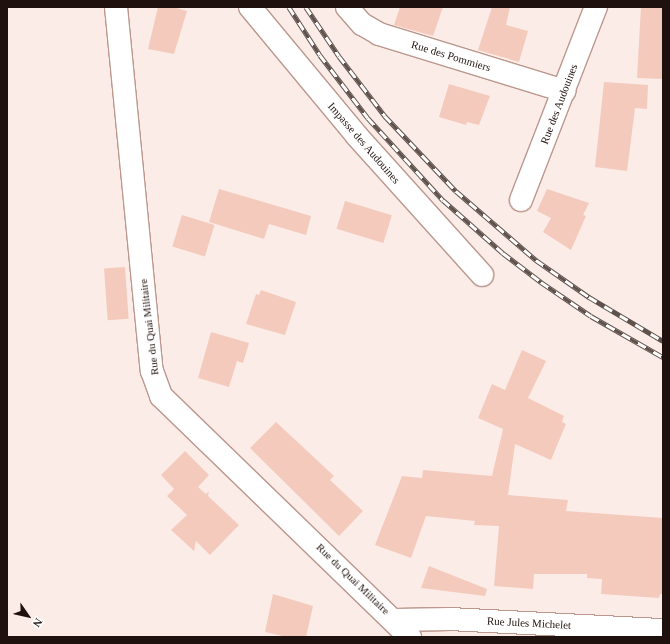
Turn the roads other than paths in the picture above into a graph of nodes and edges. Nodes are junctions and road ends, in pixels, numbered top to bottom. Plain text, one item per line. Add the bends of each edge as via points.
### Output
1 (116, 7) edge
2 (250, 7) edge
3 (347, 7) edge
4 (596, 7) edge
5 (564, 91) junction
6 (520, 200) dead end
7 (482, 275) dead end
8 (395, 620) junction
9 (663, 630) edge
10 (410, 637) edge

1 - 8 street, Rue du Quai Militaire via 152,372 161,396
2 - 7 street, Impasse des Audouines via 357,136
3 - 5 street, Rue des Pommiers via 362,24 379,34
4 - 5 street, Rue des Audouines
5 - 6 street, Rue des Audouines
8 - 9 street, Rue Jules Michelet via 450,619
8 - 10 street, Rue du Quai Militaire

